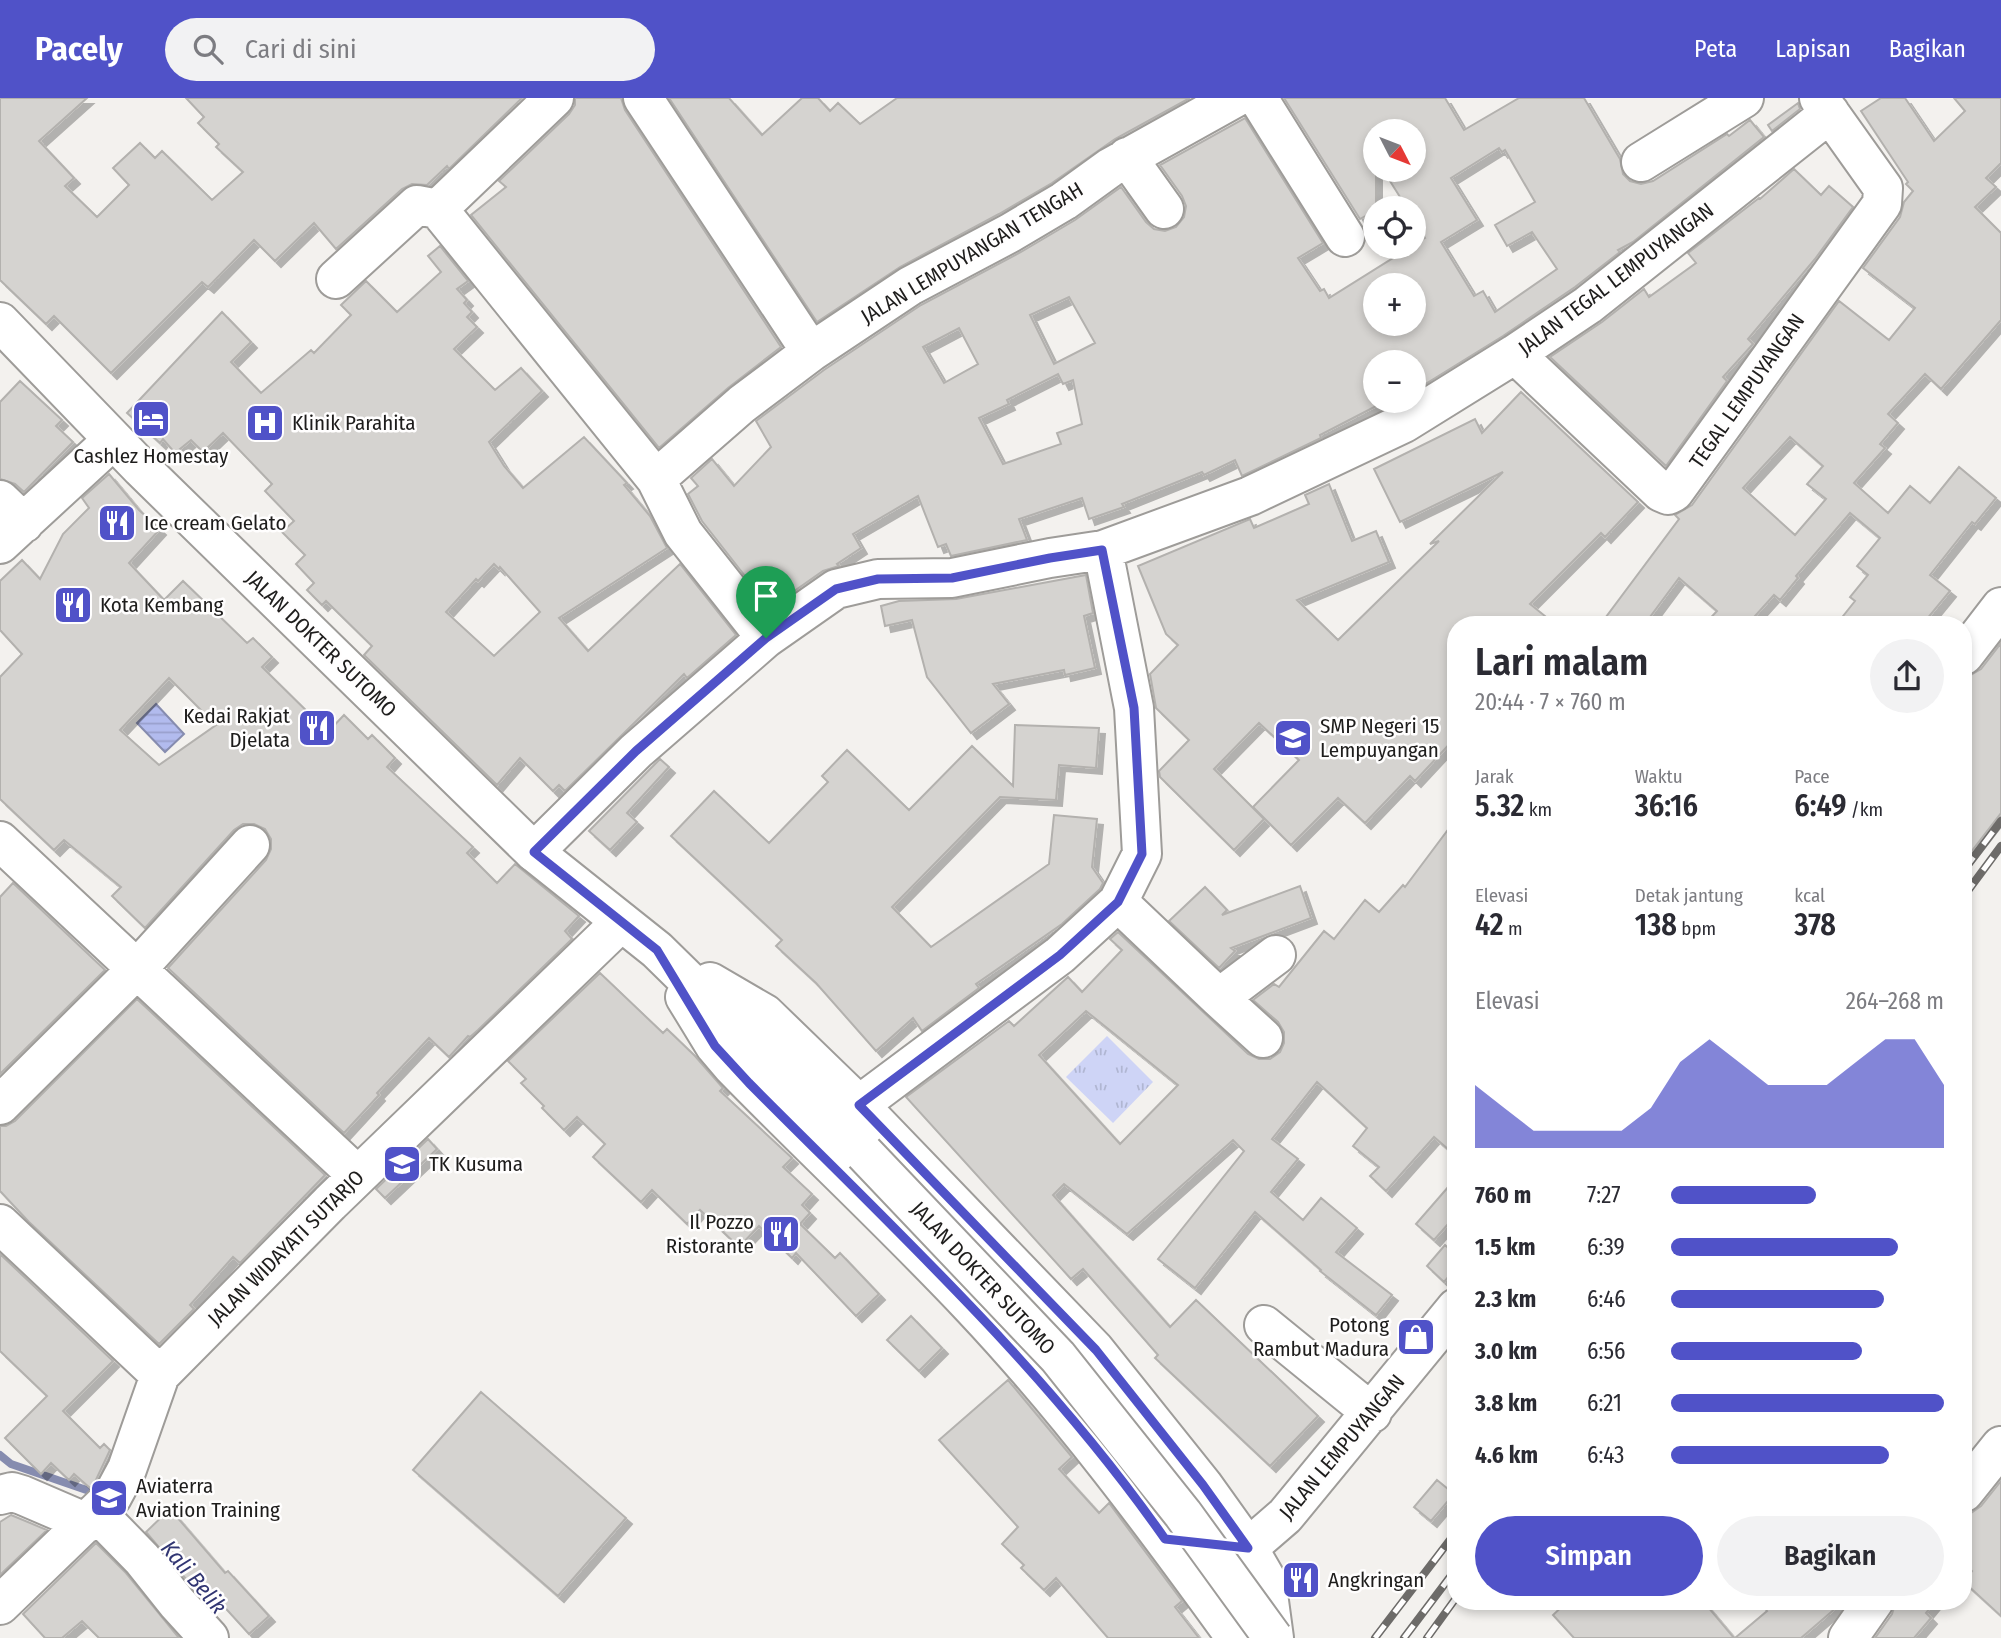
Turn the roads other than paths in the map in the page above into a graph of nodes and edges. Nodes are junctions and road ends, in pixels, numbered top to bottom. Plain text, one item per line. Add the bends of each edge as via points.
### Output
1 (554, 98) edge
2 (643, 98) edge
3 (1235, 98) edge
4 (1258, 98) edge
5 (1744, 98) edge
6 (1824, 106) edge
7 (1127, 157) junction
8 (1640, 162) dead end
9 (438, 209) junction
10 (1164, 209) dead end
11 (1345, 237) dead end
12 (336, 279) dead end
13 (0, 322) edge
14 (811, 352) junction
15 (1516, 354) junction
16 (113, 440) junction
17 (656, 479) junction
18 (8, 522) edge
19 (1102, 550) junction
20 (2001, 607) edge
21 (766, 638) junction
22 (1972, 645) edge
23 (0, 841) edge
24 (250, 845) dead end
25 (534, 852) junction
26 (1118, 902) junction
27 (621, 922) junction
28 (657, 950) junction
29 (1276, 955) dead end
30 (138, 968) junction
31 (1219, 998) junction
32 (1263, 1038) dead end
33 (0, 1105) edge
34 (859, 1105) junction
35 (358, 1176) junction
36 (0, 1224) edge
37 (1264, 1325) dead end
38 (1447, 1326) edge
39 (160, 1375) junction
40 (1372, 1413) junction
41 (1155, 1425) junction
42 (2001, 1446) edge
43 (1108, 1466) junction
44 (1972, 1482) edge
45 (0, 1495) edge
46 (99, 1511) junction
47 (1165, 1539) junction
48 (1248, 1548) junction
49 (0, 1605) edge
50 (1868, 1610) edge
51 (209, 1638) edge
52 (1236, 1638) edge
53 (1274, 1638) edge
54 (1848, 1638) edge

1 - 9 street
2 - 14 street
3 - 7 street, JALAN LEMPUYANGAN TENGAH
4 - 11 street
5 - 8 street
6 - 15 street, JALAN TEGAL LEMPUYANGAN via 1588,305
6 - 15 street, TEGAL LEMPUYANGAN via 1882,188 1882,204 1674,492 1661,492
7 - 10 street
7 - 14 street, JALAN LEMPUYANGAN TENGAH via 1064,201 910,286
9 - 12 street via 417,205
9 - 17 street
13 - 16 street, JALAN DOKTER SUTOMO
14 - 17 street, JALAN LEMPUYANGAN TENGAH via 742,404
15 - 19 street, JALAN TEGAL LEMPUYANGAN via 1404,423 1285,480
16 - 18 street
16 - 25 street, JALAN DOKTER SUTOMO
17 - 21 street via 683,533
19 - 21 street, JALAN TEGAL LEMPUYANGAN via 952,578 858,582 836,589
19 - 26 street via 1134,708 1142,854
20 - 22 street
21 - 25 street, JALAN TEGAL LEMPUYANGAN via 636,751
23 - 30 street
24 - 30 street
25 - 27 street, JALAN DOKTER SUTOMO
26 - 31 street
26 - 34 street via 1060,955
27 - 28 street, JALAN DOKTER SUTOMO
27 - 35 street, JALAN WIDAYATI SUTARJO
28 - 34 street, JALAN DOKTER SUTOMO via 765,1014
28 - 43 street, JALAN DOKTER SUTOMO via 724,1056 966,1301
28 - 53 street, JALAN DOKTER SUTOMO, bridge via 864,1153 1058,1357 1184,1514
29 - 31 street
30 - 33 street
30 - 35 street
31 - 32 street
34 - 41 street, JALAN DOKTER SUTOMO via 1096,1350
35 - 39 street, JALAN WIDAYATI SUTARJO
36 - 39 street
37 - 40 street
38 - 40 street, JALAN LEMPUYANGAN
39 - 46 street, JALAN WIDAYATI SUTARJO via 127,1469
40 - 48 street, JALAN LEMPUYANGAN via 1286,1516
41 - 43 street via 1152,1447 1130,1466
41 - 48 street, JALAN DOKTER SUTOMO
42 - 44 street
43 - 47 street, JALAN DOKTER SUTOMO
45 - 46 street via 12,1492
46 - 49 street, JALAN WIDAYATI SUTARJO
46 - 51 street
47 - 48 street
47 - 52 street, JALAN DOKTER SUTOMO
48 - 53 street, JALAN DOKTER SUTOMO via 1266,1579
50 - 54 street

